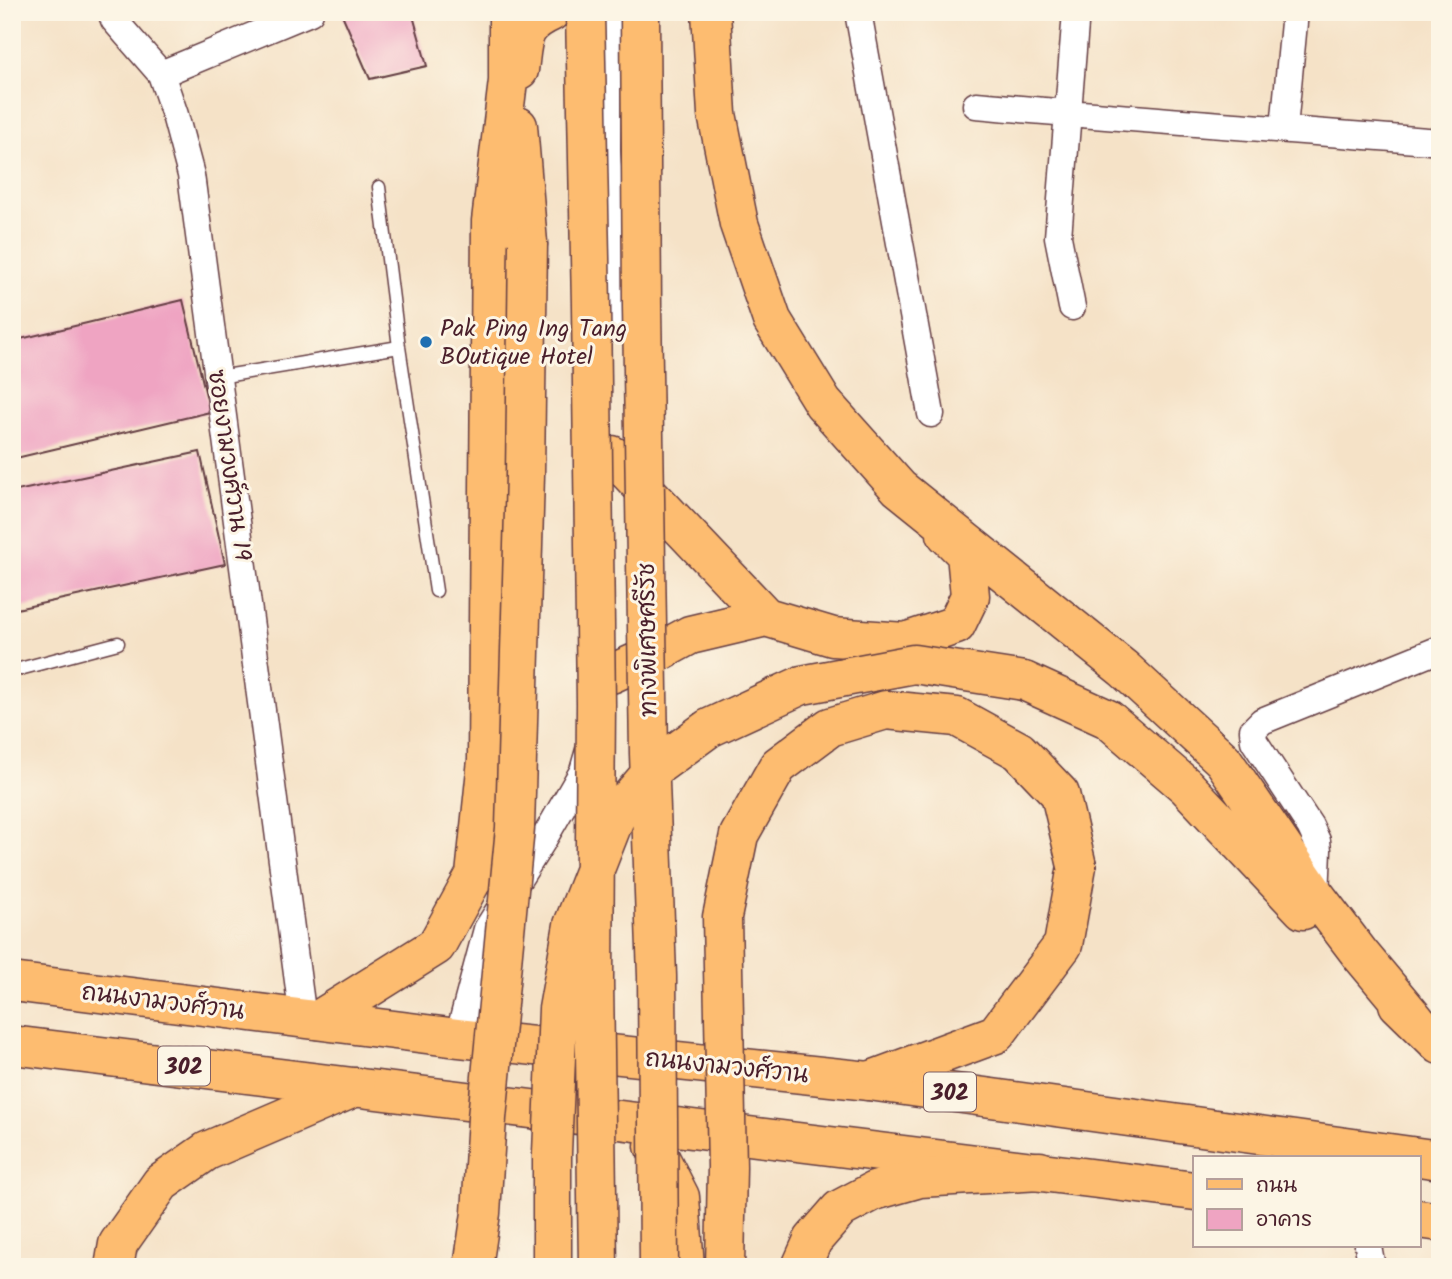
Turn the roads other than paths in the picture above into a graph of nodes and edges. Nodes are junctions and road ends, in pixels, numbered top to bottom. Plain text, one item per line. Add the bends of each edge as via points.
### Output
1 (111, 12) edge
2 (310, 12) edge
3 (508, 12) edge
4 (551, 12) edge
5 (711, 12) edge
6 (858, 12) edge
7 (1076, 12) edge
8 (1295, 12) edge
9 (607, 16) edge
10 (161, 74) junction
11 (512, 86) junction
12 (976, 105) dead end
13 (1067, 113) junction
14 (1283, 128) junction
15 (1440, 142) edge
16 (379, 187) dead end
17 (1072, 307) dead end
18 (399, 346) junction
19 (219, 377) junction
20 (930, 414) dead end
21 (612, 455) junction
22 (899, 488) junction
23 (436, 591) dead end
24 (766, 617) junction
25 (118, 643) dead end
26 (1440, 649) edge
27 (12, 671) edge
28 (611, 674) junction
29 (1316, 896) junction
30 (12, 982) edge
31 (311, 1020) junction
32 (1428, 1033) edge
33 (458, 1038) junction
34 (12, 1045) edge
35 (869, 1081) junction
36 (356, 1087) junction
37 (640, 1122) junction
38 (1411, 1156) edge
39 (1420, 1157) edge
40 (1440, 1160) edge
41 (1040, 1171) junction
42 (1193, 1191) edge
43 (1420, 1219) edge
44 (1440, 1222) edge
45 (1368, 1248) edge
46 (114, 1267) edge
47 (473, 1267) edge
48 (552, 1267) edge
49 (598, 1267) edge
50 (659, 1267) edge
51 (685, 1267) edge
52 (725, 1267) edge
53 (801, 1267) edge
54 (1372, 1267) edge

1 - 10 street
2 - 10 street
3 - 11 main road
4 - 11 main road via 537,18 523,35
5 - 22 main road via 717,114 738,224 772,320 823,404
6 - 20 street
7 - 13 street
8 - 14 street
9 - 21 street
9 - 49 main road, bridge via 591,306
9 - 50 main road, ทางพิเศษศรีรัช, bridge via 642,307
10 - 19 street, ซอยงามวงศ์วาน 19 via 191,175
11 - 31 main road via 491,221 486,760 475,875 436,946
11 - 47 main road, bridge via 528,243 514,828
12 - 13 street
13 - 14 street
13 - 17 street via 1058,237
14 - 15 street
16 - 18 lane
18 - 19 lane
18 - 23 lane
19 - 31 street, ซอยงามวงศ์วาน 19
21 - 24 main road
21 - 28 street
22 - 24 main road via 966,554 970,597 956,625 905,642 834,637
22 - 29 main road via 1124,669 1223,760
24 - 28 main road via 690,635
25 - 27 lane
26 - 29 street via 1262,722 1253,730 1254,741 1317,841
28 - 33 street via 583,771 487,929
29 - 32 main road
30 - 31 main road, ถนนงามวงศ์วาน / 302
31 - 33 main road, ถนนงามวงศ์วาน / 302
32 - 48 main road, bridge via 1186,786 1108,719 1024,681 914,664 802,685 709,728 657,766 617,813 573,925 558,1009
33 - 35 main road, ถนนงามวงศ์วาน / 302
34 - 36 main road, 302
35 - 38 main road, ถนนงามวงศ์วาน / 302
35 - 52 main road, bridge via 996,1034 1063,945 1077,866 1060,794 1019,751 957,717 886,710 830,727 778,766 739,835 722,917
36 - 37 main road, 302
36 - 46 main road via 207,1151 161,1182 118,1244
37 - 41 main road, 302
37 - 51 main road via 680,1197
39 - 40 main road, ถนนงามวงศ์วาน / 302
41 - 42 main road, 302
41 - 53 main road via 920,1178 874,1191 840,1209 813,1240
43 - 44 main road
45 - 54 street

